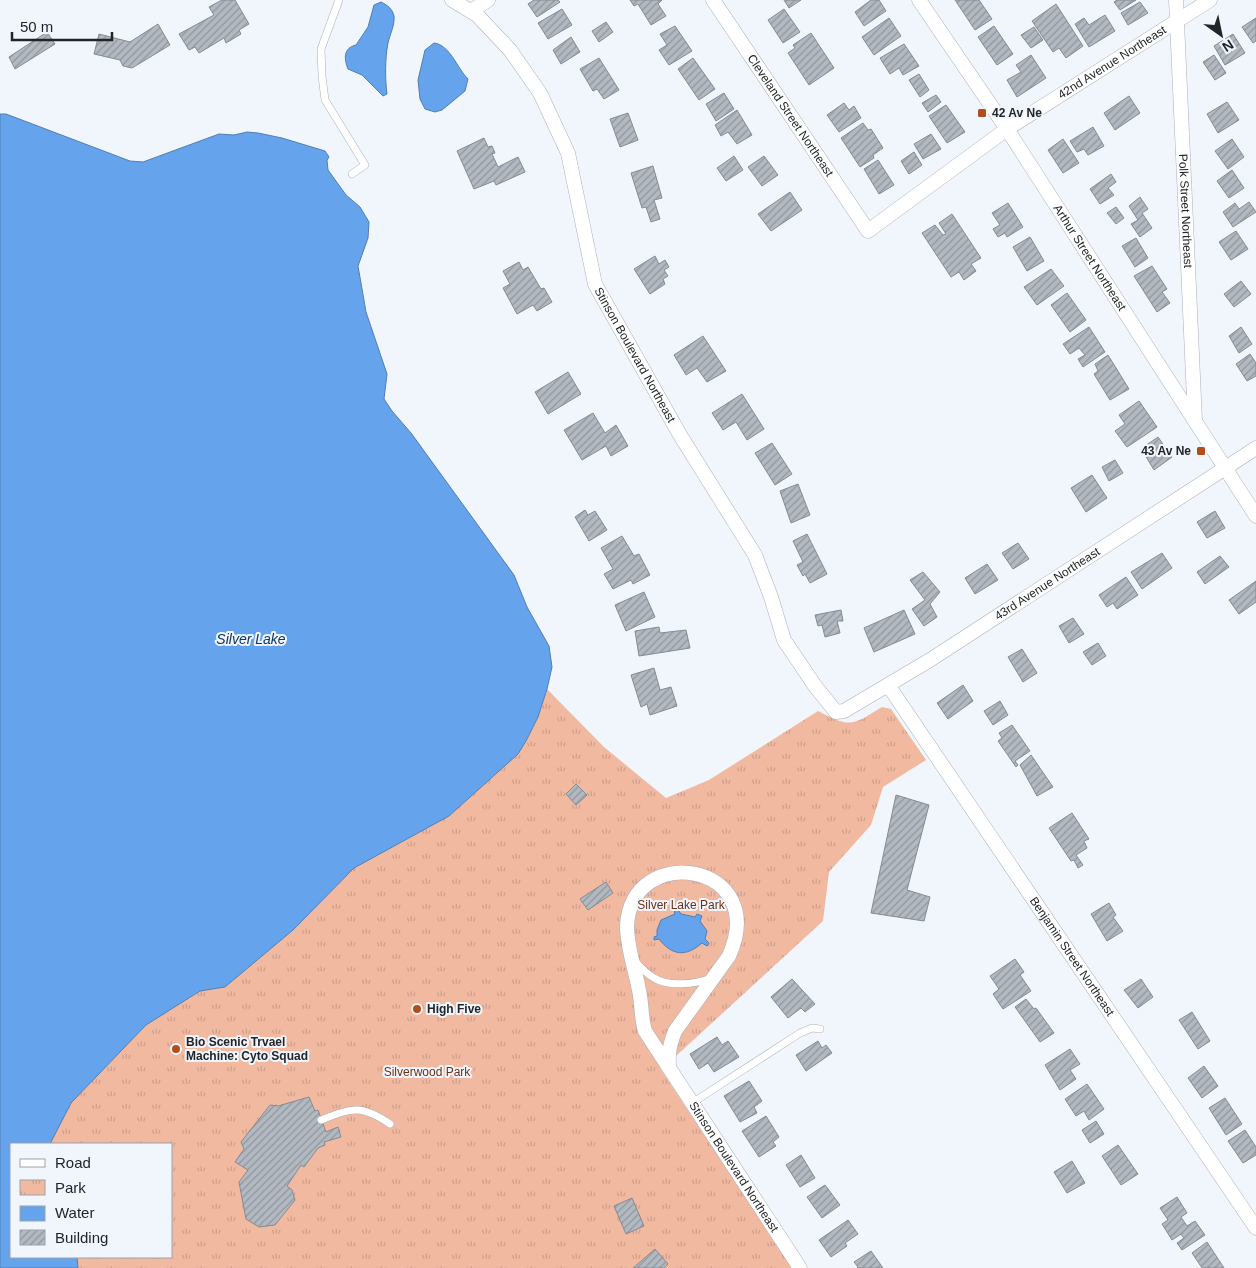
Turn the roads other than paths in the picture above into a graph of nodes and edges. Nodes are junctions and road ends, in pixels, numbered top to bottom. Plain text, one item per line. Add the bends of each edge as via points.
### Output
1 (339, 0) edge
2 (452, 0) edge
3 (488, 0) edge
4 (713, 0) edge
5 (919, 0) edge
6 (1176, 0) edge
7 (1210, 0) edge
8 (470, 11) junction
9 (1177, 21) junction
10 (1007, 129) junction
11 (352, 174) dead end
12 (868, 231) joint
13 (1195, 422) junction
14 (1256, 448) edge
15 (1225, 469) junction
16 (1256, 516) edge
17 (888, 685) junction
18 (836, 712) joint
19 (632, 958) junction
20 (714, 978) junction
21 (820, 1029) dead end
22 (669, 1067) junction
23 (692, 1103) junction
24 (321, 1120) dead end
25 (390, 1124) dead end
26 (1256, 1228) edge
27 (800, 1268) edge

1 - 11 lane via 321,49 322,76 325,100 366,165
2 - 8 street, Stinson Boulevard Northeast
3 - 8 street
4 - 12 street, Cleveland Street Northeast
5 - 10 street, Arthur Street Northeast
6 - 9 street, Polk Street Northeast
7 - 9 street, 42nd Avenue Northeast
8 - 18 street, Stinson Boulevard Northeast via 510,50 540,93 568,153 595,284 680,435 755,554 784,640
9 - 10 street, 42nd Avenue Northeast
9 - 13 street, Polk Street Northeast
10 - 12 street, 42nd Avenue Northeast
10 - 13 street, Arthur Street Northeast
13 - 15 street, Arthur Street Northeast
14 - 15 street, 43rd Avenue Northeast
15 - 16 street, Arthur Street Northeast
15 - 17 street, 43rd Avenue Northeast
17 - 18 street, 43rd Avenue Northeast via 844,711
17 - 26 street, Benjamin Street Northeast
19 - 20 lane via 656,980 687,984
19 - 20 street, Stinson Boulevard Northeast via 627,926 635,899 644,887 666,874 700,874 724,890 736,914 735,943
19 - 22 street, Stinson Boulevard Northeast via 645,1031
20 - 22 street, Stinson Boulevard Northeast via 675,1031 668,1055
21 - 23 lane via 812,1028 800,1033
22 - 23 street, Stinson Boulevard Northeast
23 - 27 street, Stinson Boulevard Northeast
24 - 25 lane via 357,1110 367,1111

